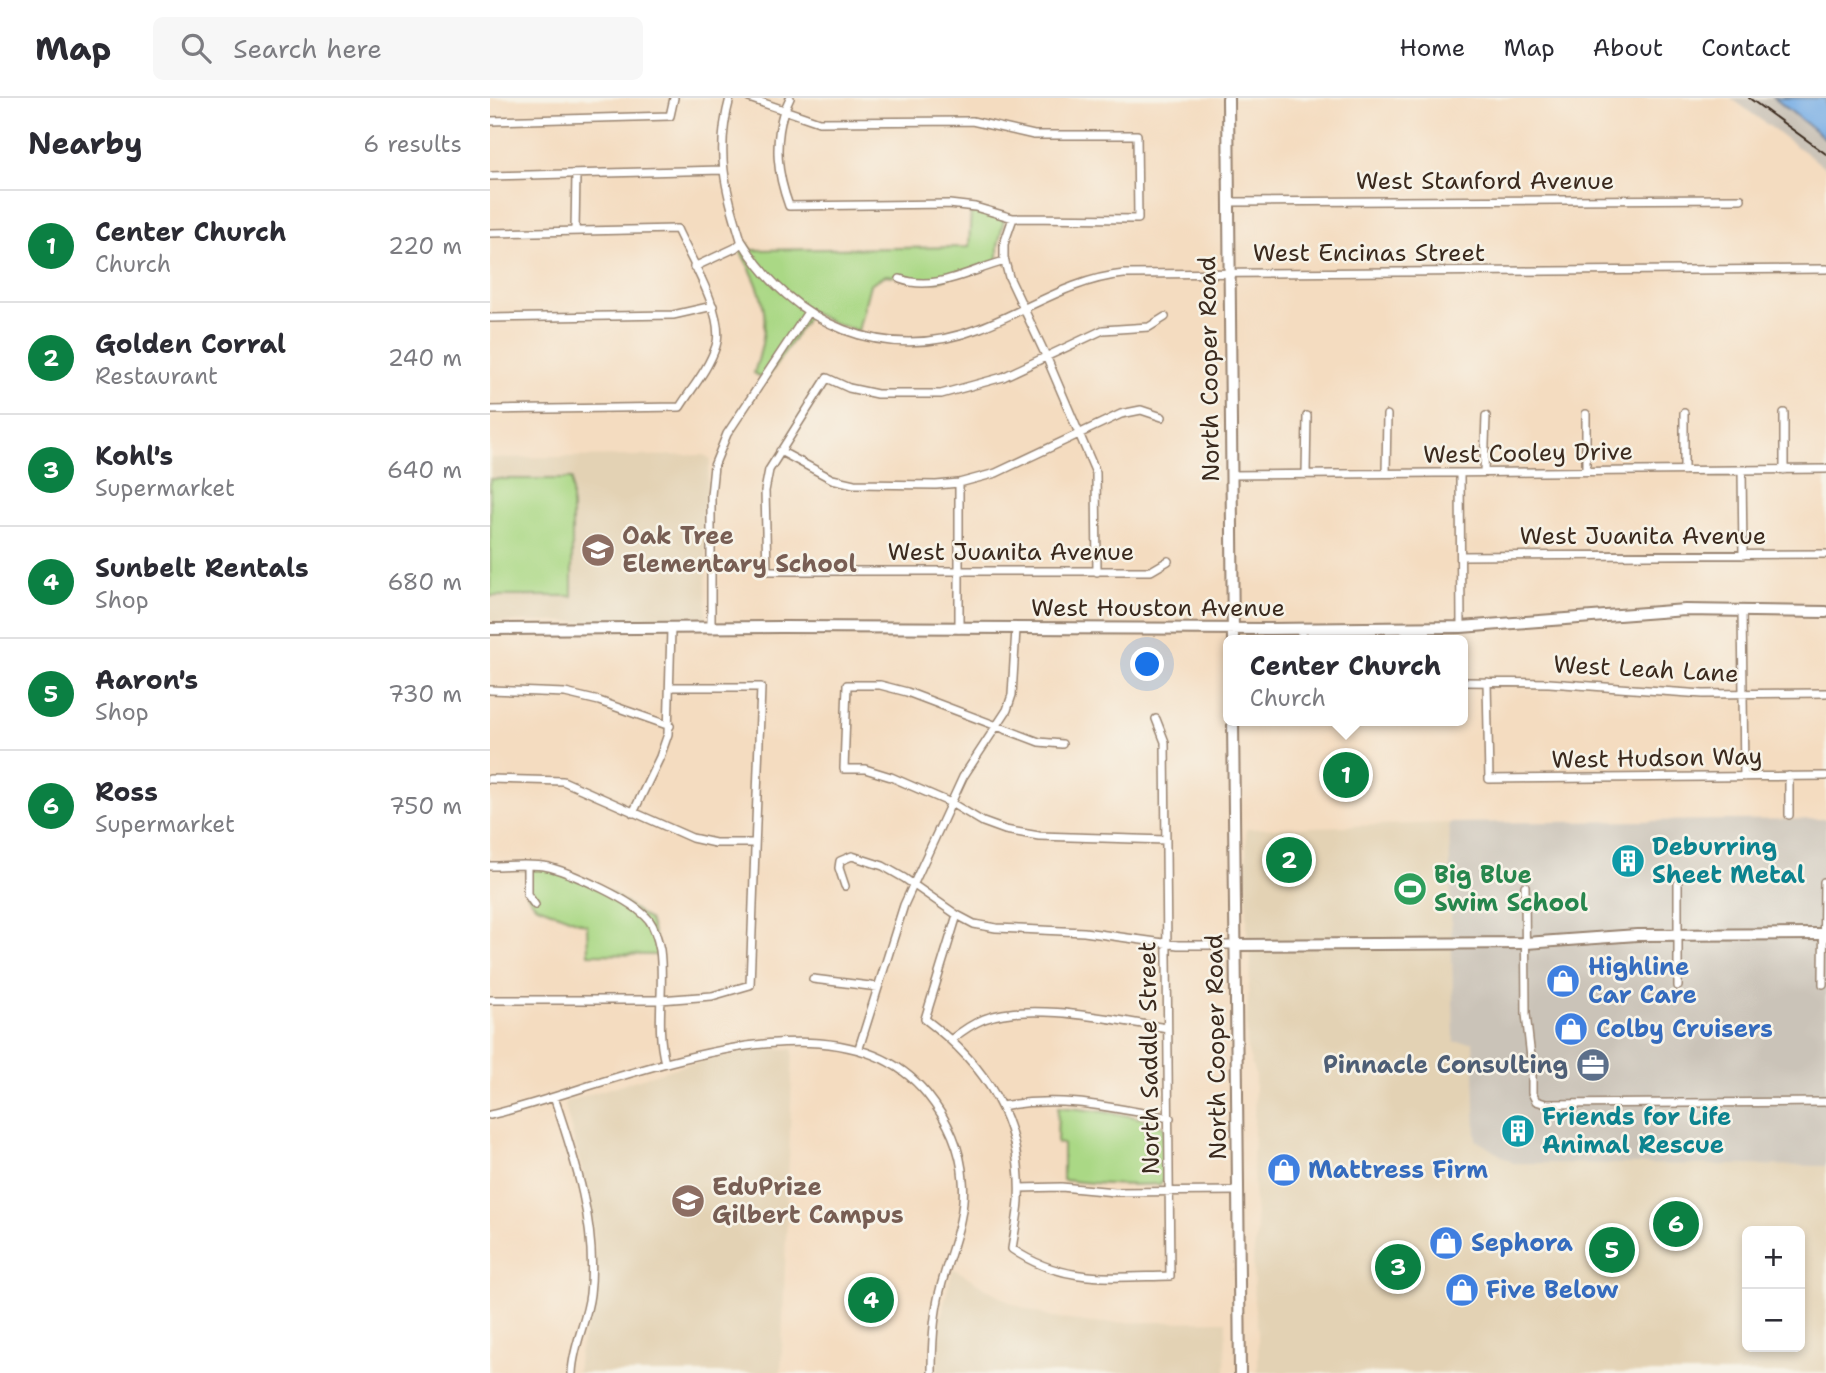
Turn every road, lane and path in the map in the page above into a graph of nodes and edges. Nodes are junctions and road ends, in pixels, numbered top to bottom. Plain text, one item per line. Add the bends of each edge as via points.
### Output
1 (674, 98) edge
2 (730, 98) edge
3 (749, 98) edge
4 (790, 98) edge
5 (1228, 98) edge
6 (784, 110) junction
7 (490, 121) edge
8 (722, 170) junction
9 (576, 174) junction
10 (490, 176) edge
11 (1741, 199) dead end
12 (1229, 202) junction
13 (1013, 218) junction
14 (575, 231) junction
15 (490, 233) edge
16 (742, 243) junction
17 (1004, 261) junction
18 (694, 267) junction
19 (1826, 269) edge
20 (1230, 274) junction
21 (900, 279) dead end
22 (713, 306) junction
23 (1023, 308) junction
24 (808, 312) junction
25 (1165, 317) dead end
26 (490, 318) edge
27 (1046, 356) junction
28 (490, 410) edge
29 (1684, 413) dead end
30 (1784, 413) dead end
31 (1587, 414) dead end
32 (1387, 415) dead end
33 (1162, 416) dead end
34 (1307, 416) dead end
35 (1486, 416) dead end
36 (1080, 433) junction
37 (780, 451) junction
38 (1826, 469) edge
39 (1742, 470) junction
40 (1784, 470) junction
41 (1587, 471) junction
42 (1684, 471) junction
43 (1484, 472) junction
44 (1386, 473) junction
45 (1460, 473) junction
46 (1306, 474) junction
47 (1231, 475) junction
48 (959, 483) junction
49 (1826, 554) edge
50 (1743, 555) junction
51 (1461, 556) junction
52 (1168, 561) dead end
53 (960, 571) junction
54 (1097, 572) junction
55 (1742, 610) junction
56 (1826, 612) edge
57 (1461, 627) junction
58 (490, 629) edge
59 (671, 629) junction
60 (711, 629) junction
61 (959, 629) junction
62 (1016, 629) junction
63 (1302, 634) edge
64 (1233, 635) edge
65 (1468, 682) edge
66 (1487, 682) junction
67 (670, 687) junction
68 (490, 690) edge
69 (1826, 693) edge
70 (1743, 694) junction
71 (1156, 719) dead end
72 (670, 726) junction
73 (1233, 726) edge
74 (998, 727) junction
75 (1062, 744) dead end
76 (1789, 776) junction
77 (1826, 776) edge
78 (1744, 777) junction
79 (490, 779) edge
80 (951, 803) junction
81 (633, 813) junction
82 (1789, 815) dead end
83 (1166, 840) junction
84 (755, 843) junction
85 (490, 866) edge
86 (527, 866) junction
87 (1824, 882) dead end
88 (913, 884) junction
89 (1678, 884) dead end
90 (845, 886) dead end
91 (1525, 886) dead end
92 (535, 905) dead end
93 (957, 915) junction
94 (1825, 934) edge
95 (1678, 935) junction
96 (1526, 943) junction
97 (1166, 944) junction
98 (1236, 945) junction
99 (813, 979) dead end
100 (1823, 984) dead end
101 (1678, 986) dead end
102 (878, 988) junction
103 (490, 1000) edge
104 (660, 1000) junction
105 (1167, 1028) junction
106 (952, 1039) junction
107 (859, 1048) junction
108 (665, 1063) junction
109 (554, 1097) junction
110 (1826, 1102) edge
111 (1001, 1106) junction
112 (490, 1115) edge
113 (1170, 1118) junction
114 (1020, 1188) junction
115 (1170, 1191) junction
116 (1238, 1191) junction
117 (572, 1373) edge
118 (932, 1373) edge
119 (1240, 1373) edge

1 - 7 street via 670,116
2 - 8 street, West Encinas Street via 722,135
3 - 6 street
4 - 6 street
5 - 12 street, North Cooper Road
6 - 13 street via 777,155 789,206 949,204
6 - 13 street via 819,122 972,121 1034,135 1137,135 1138,219
8 - 9 street
8 - 16 street, West Encinas Street
9 - 10 street
9 - 14 street
11 - 12 street, West Stanford Avenue
12 - 20 street, North Cooper Road
13 - 17 street
14 - 15 street
14 - 18 street via 677,229
16 - 18 street
16 - 24 street, West Encinas Street via 777,285
17 - 21 street via 941,282 915,285
17 - 23 street
18 - 22 street
19 - 20 street, West Encinas Street
20 - 23 street, West Encinas Street via 1108,276
20 - 47 street, North Cooper Road
22 - 26 street via 673,315
22 - 28 street via 717,343 680,407
23 - 24 street, West Encinas Street via 980,328 921,342 859,335 832,327
23 - 27 street
24 - 60 street via 727,434 714,467
25 - 27 street via 1149,327 1103,330
27 - 36 street
27 - 37 street via 1003,377 941,394 877,394 827,378
29 - 42 street
30 - 40 street
31 - 41 street
32 - 44 street
33 - 36 street via 1141,410
34 - 46 street
35 - 43 street
36 - 48 street via 996,473
36 - 54 street via 1096,473
37 - 48 street via 832,480 854,484
37 - 53 street, West Juanita Avenue via 769,470 765,491 767,571
38 - 40 street, West Cooley Drive
39 - 40 street, West Cooley Drive
39 - 42 street, West Cooley Drive
39 - 50 street
41 - 42 street, West Cooley Drive
41 - 43 street, West Cooley Drive
43 - 45 street, West Cooley Drive
44 - 45 street, West Cooley Drive
44 - 46 street, West Cooley Drive
45 - 51 street
46 - 47 street, West Cooley Drive
47 - 64 street, North Cooper Road
48 - 53 street
49 - 50 street, West Juanita Avenue
50 - 51 street, West Juanita Avenue
51 - 57 street
52 - 54 street, West Juanita Avenue via 1151,571
53 - 54 street, West Juanita Avenue
53 - 61 street
55 - 56 street, West Houston Avenue
55 - 57 street, West Houston Avenue via 1669,610
55 - 70 street
57 - 63 street, West Houston Avenue
58 - 59 street, West Houston Avenue
59 - 60 street, West Houston Avenue
59 - 67 street
60 - 61 street, West Houston Avenue
61 - 62 street, West Houston Avenue
62 - 64 street, West Houston Avenue
62 - 74 street via 1012,695
63 - 64 street, West Houston Avenue
65 - 66 street, West Leah Lane
66 - 70 street, West Leah Lane
66 - 78 street, West Hudson Way via 1489,779
67 - 72 street
67 - 84 street via 761,687
68 - 72 street via 565,693
69 - 70 street, West Leah Lane
70 - 78 street
71 - 83 street, North Saddle Street via 1165,742
72 - 81 street
73 - 98 street, North Cooper Road
74 - 75 street via 1039,742
74 - 80 street
74 - 80 street via 889,687 847,685 844,769 865,769 891,777
76 - 77 street, West Hudson Way
76 - 78 street, West Hudson Way
76 - 82 street
79 - 81 street via 563,781
80 - 83 street via 983,822 1039,836
80 - 88 street
81 - 84 street via 692,838
83 - 97 street, North Saddle Street
84 - 104 street via 750,985 712,996
85 - 86 street
86 - 92 street via 527,894
86 - 104 street via 549,867 609,892 649,919 660,952
87 - 94 street
88 - 90 street via 883,866 852,856 840,861
88 - 93 street
88 - 102 street
89 - 95 street
91 - 96 street
93 - 97 street via 996,929 1084,932
93 - 106 street via 925,1018
94 - 95 street
94 - 100 street
95 - 96 street
95 - 101 street
96 - 98 street
96 - 110 street via 1526,1014 1536,1101
97 - 98 street
97 - 105 street, North Saddle Street
98 - 116 street, North Cooper Road
99 - 102 street
102 - 107 street
103 - 104 street
104 - 108 street via 659,1042
105 - 106 street via 1069,1013 1012,1013 986,1018
105 - 113 street, North Saddle Street
106 - 111 street via 975,1063
107 - 108 street via 795,1043 741,1046
107 - 118 street via 920,1085 946,1120 961,1163 963,1206 938,1298
108 - 109 street
109 - 112 street
109 - 117 street via 581,1184 589,1233 590,1294
111 - 113 street via 1061,1100
111 - 114 street via 1015,1148
113 - 115 street, North Saddle Street
114 - 115 street
114 - 115 street, North Saddle Street via 1012,1250 1042,1267 1087,1278 1170,1276
115 - 116 street
116 - 119 street, North Cooper Road

